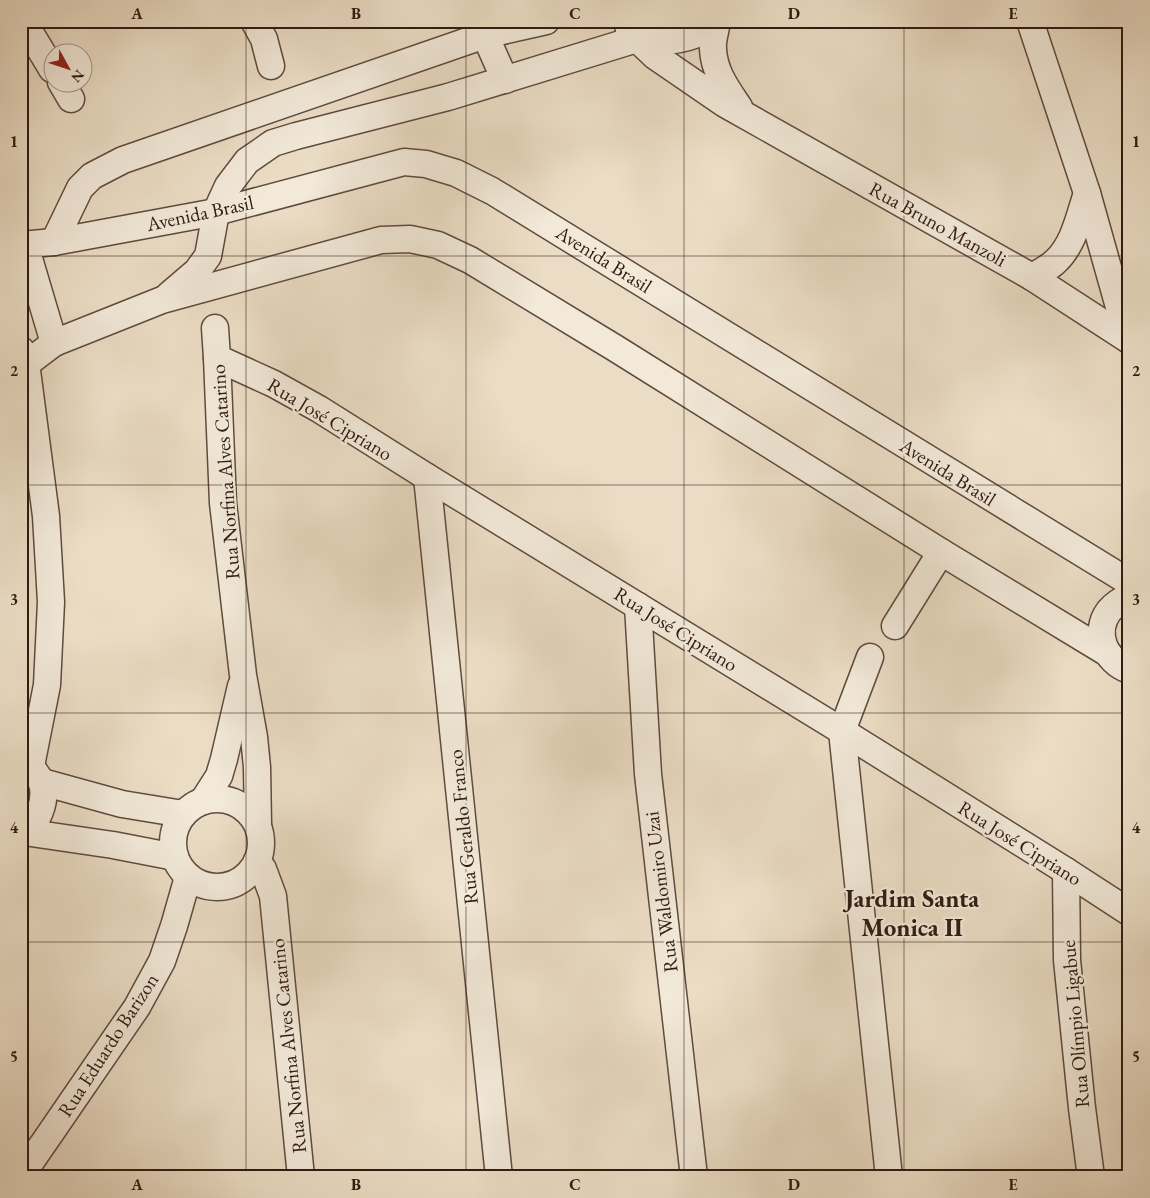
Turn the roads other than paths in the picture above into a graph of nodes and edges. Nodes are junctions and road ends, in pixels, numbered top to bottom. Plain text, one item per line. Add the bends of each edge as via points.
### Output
1 (23, 21) edge
2 (254, 21) edge
3 (546, 21) edge
4 (717, 21) edge
5 (1030, 21) edge
6 (481, 28) edge
7 (632, 30) edge
8 (42, 52) edge
9 (271, 66) dead end
10 (505, 80) junction
11 (744, 114) junction
12 (1086, 193) junction
13 (216, 212) junction
14 (54, 242) junction
15 (23, 245) edge
16 (1032, 277) junction
17 (162, 300) junction
18 (214, 328) dead end
19 (1129, 339) edge
20 (54, 343) junction
21 (217, 358) junction
22 (23, 360) edge
23 (427, 477) junction
24 (941, 552) junction
25 (1129, 582) edge
26 (1129, 597) edge
27 (638, 606) junction
28 (894, 626) dead end
29 (870, 657) dead end
30 (1119, 662) edge
31 (243, 675) junction
32 (842, 731) junction
33 (31, 769) edge
34 (193, 808) junction
35 (258, 825) junction
36 (23, 832) edge
37 (257, 862) junction
38 (181, 867) junction
39 (1066, 871) junction
40 (226, 886) junction
41 (1129, 912) edge
42 (275, 914) junction
43 (21, 1176) edge
44 (301, 1177) edge
45 (499, 1177) edge
46 (694, 1177) edge
47 (889, 1177) edge
48 (1091, 1177) edge

1 - 8 street
2 - 9 street via 264,39
3 - 6 street
4 - 7 street via 685,39 669,41 654,42
4 - 11 street, Rua Bruno Manzoli via 713,48 715,65 720,79
5 - 12 street
6 - 10 street
6 - 14 street via 123,160 92,176 80,188
7 - 10 street
7 - 11 street, Rua Bruno Manzoli via 655,56
10 - 13 street via 273,143 247,161 228,186
11 - 16 street, Rua Bruno Manzoli
12 - 16 street via 1067,248 1055,262
12 - 19 street
13 - 14 street, Avenida Brasil
13 - 17 street via 208,256 197,270
13 - 25 street, Avenida Brasil via 404,162 456,172 492,191
14 - 15 street, Avenida Brasil
15 - 20 street
16 - 19 street, Rua Bruno Manzoli
17 - 20 street
17 - 24 street via 381,240 410,239 438,245 470,260
18 - 21 street, Rua Norfina Alves Catarino
20 - 22 street
21 - 23 street, Rua José Cipriano via 319,409
21 - 31 street, Rua Norfina Alves Catarino via 223,503
22 - 33 street via 46,516 51,602 46,685
23 - 27 street, Rua José Cipriano
23 - 45 street, Rua Geraldo Franco
24 - 28 street
24 - 30 street
26 - 30 street via 1117,603 1103,623 1105,649
27 - 32 street, Rua José Cipriano
27 - 46 street, Rua Waldomiro Uzai via 648,774
29 - 32 street
31 - 34 street, Rua Norfina Alves Catarino via 219,776
31 - 35 street, Rua Norfina Alves Catarino via 257,767
32 - 39 street, Rua José Cipriano
32 - 47 street
33 - 34 street via 122,804
33 - 36 street via 43,800 38,818
34 - 35 street via 216,798 229,800 241,805
34 - 38 street via 177,824 173,834 172,846
35 - 37 street via 261,850
36 - 38 street via 113,845
37 - 40 street via 250,873
37 - 42 street, Rua Norfina Alves Catarino via 271,889
38 - 40 street via 199,884
38 - 43 street, Rua Eduardo Barizon via 174,926 162,960 137,1007
39 - 41 street, Rua José Cipriano
39 - 48 street, Rua Olímpio Ligabue via 1067,960
40 - 42 street, Rua Norfina Alves Catarino via 262,903
42 - 44 street, Rua Norfina Alves Catarino

